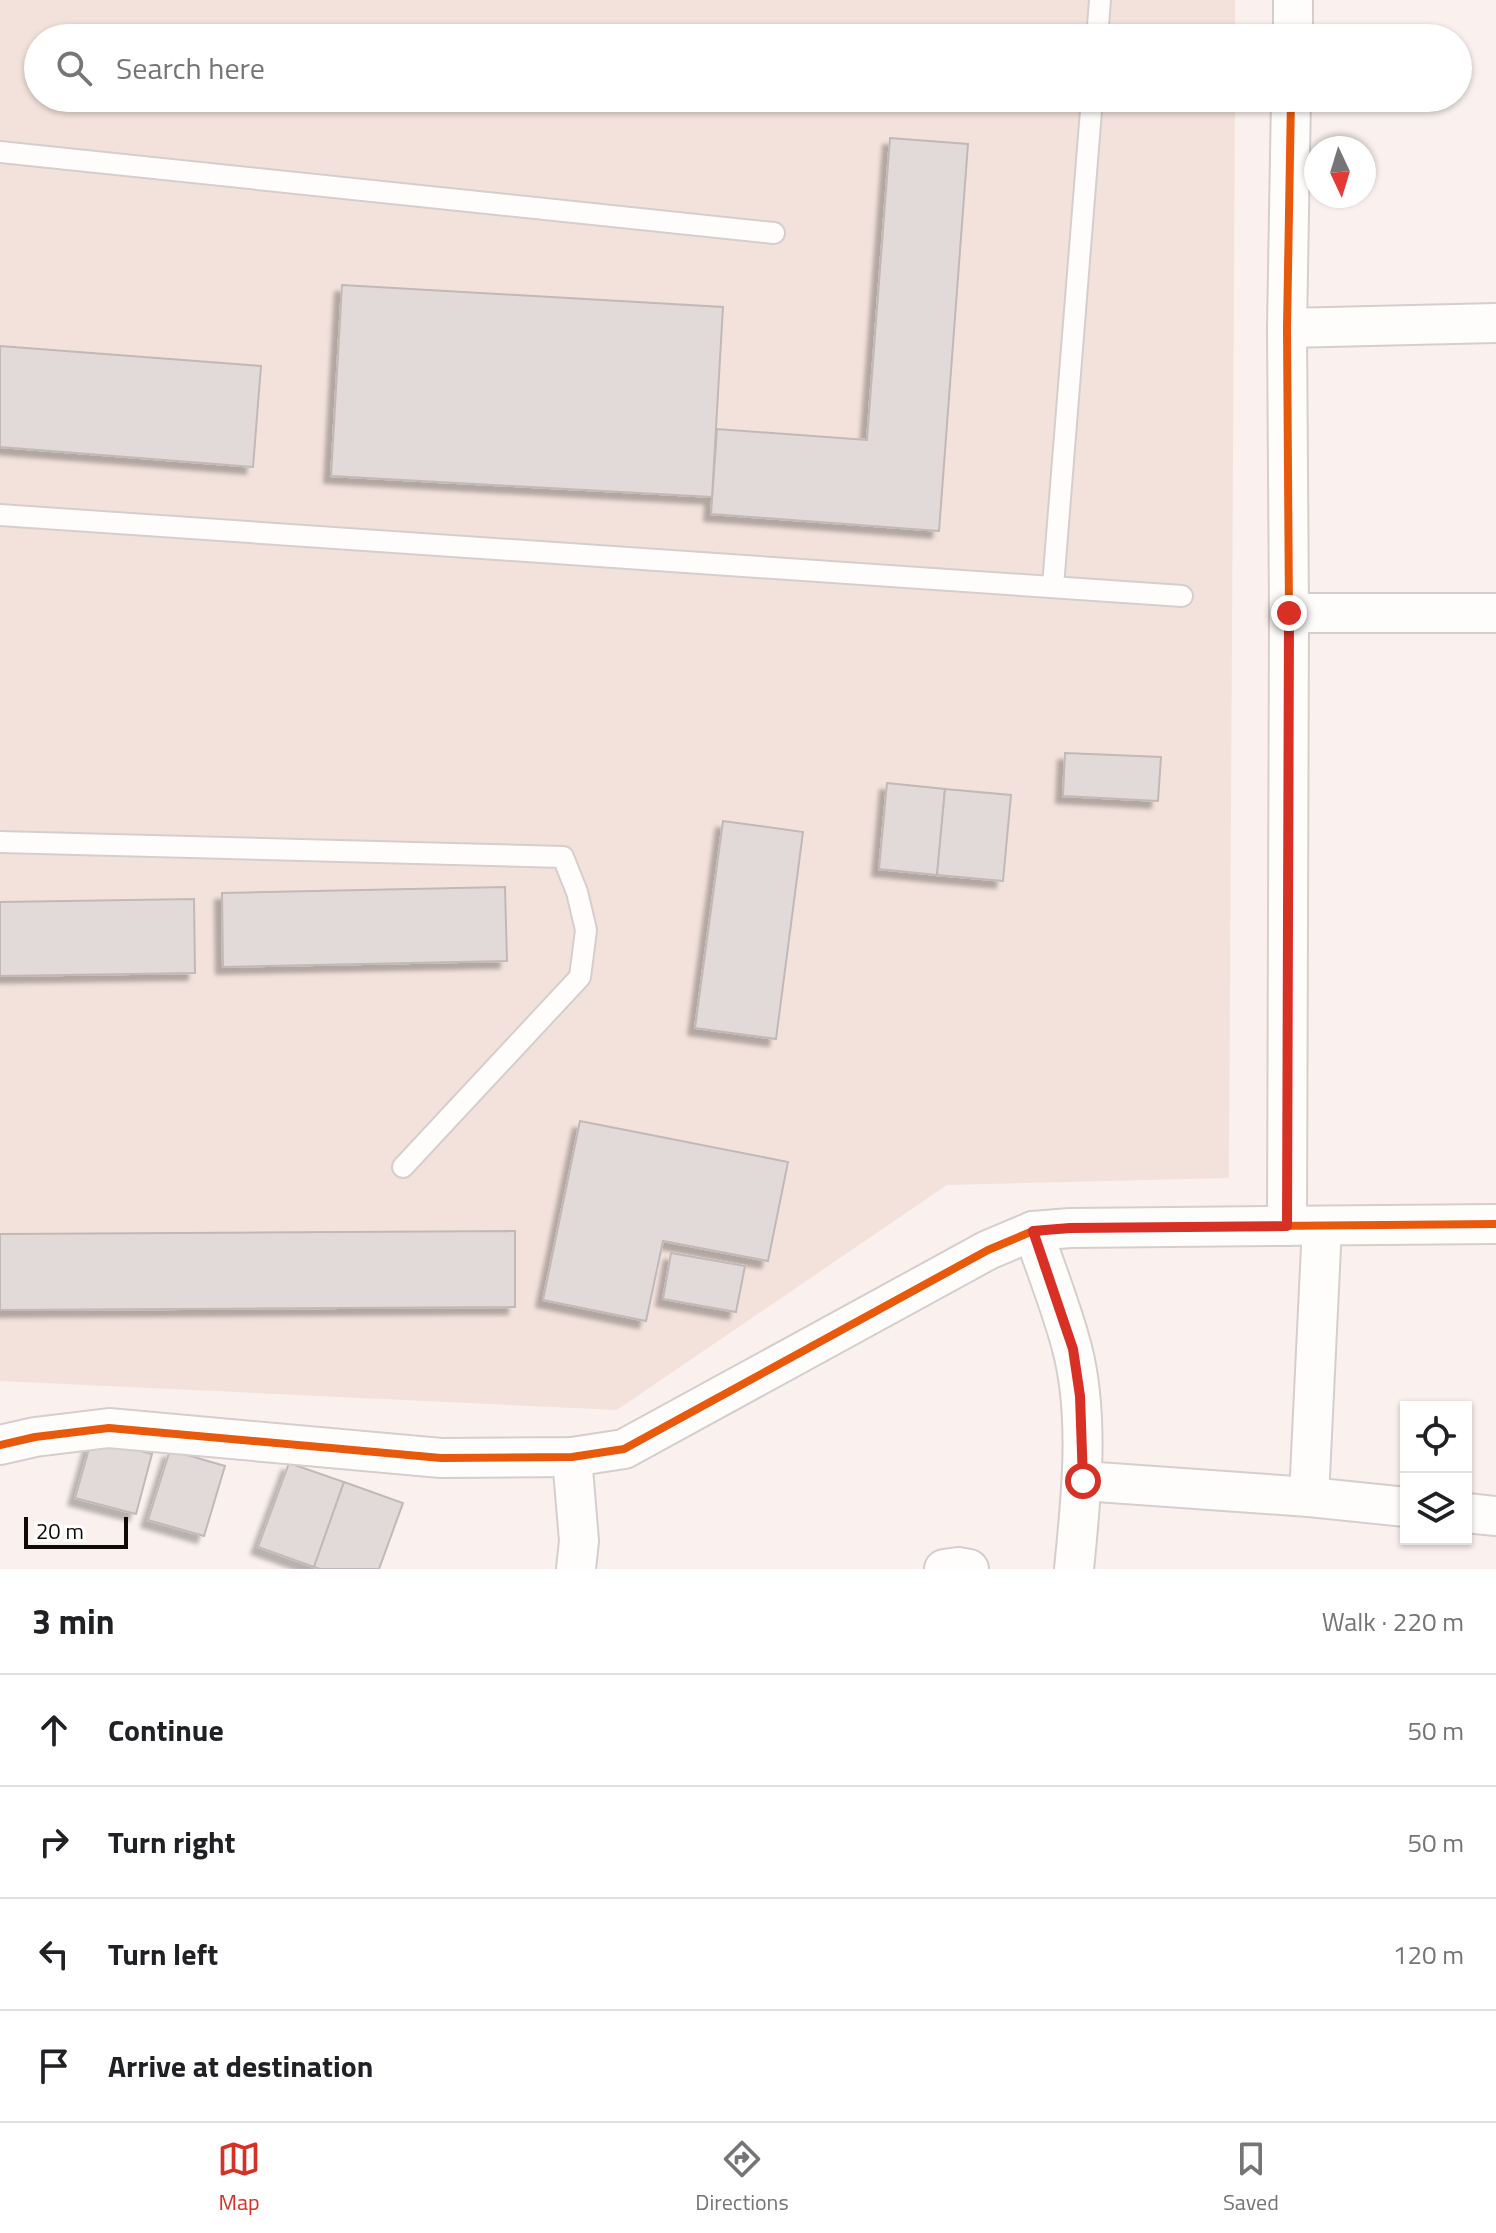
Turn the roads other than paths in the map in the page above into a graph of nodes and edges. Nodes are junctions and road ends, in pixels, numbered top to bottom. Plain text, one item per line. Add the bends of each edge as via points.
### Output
1 (1100, 0) edge
2 (1293, 0) edge
3 (1098, 24) edge
4 (1293, 24) edge
5 (1091, 112) edge
6 (1291, 112) edge
7 (0, 152) edge
8 (774, 233) dead end
9 (1496, 323) edge
10 (1287, 328) junction
11 (0, 515) edge
12 (1053, 586) junction
13 (1182, 596) dead end
14 (1289, 613) junction
15 (1496, 613) edge
16 (0, 842) edge
17 (403, 1167) dead end
18 (1496, 1224) edge
19 (1304, 1226) junction
20 (1033, 1231) junction
21 (0, 1445) edge
22 (572, 1457) junction
23 (1083, 1481) junction
24 (1309, 1497) junction
25 (1400, 1506) edge
26 (1472, 1514) edge
27 (1496, 1516) edge
28 (576, 1569) edge
29 (944, 1569) edge
30 (969, 1569) edge
31 (1074, 1569) edge

1 - 3 lane
2 - 4 street
5 - 12 lane
6 - 10 street
7 - 8 lane
9 - 10 street
10 - 14 street
11 - 12 lane
12 - 13 lane
14 - 15 street
14 - 19 street
16 - 17 lane via 563,857 586,930 580,977
18 - 19 street
19 - 20 street
19 - 24 street
20 - 22 street via 988,1250 624,1449
20 - 23 street via 1073,1349
21 - 22 street via 109,1428 441,1458
22 - 28 street
23 - 24 street
23 - 31 street
24 - 25 street
26 - 27 street
29 - 30 street

